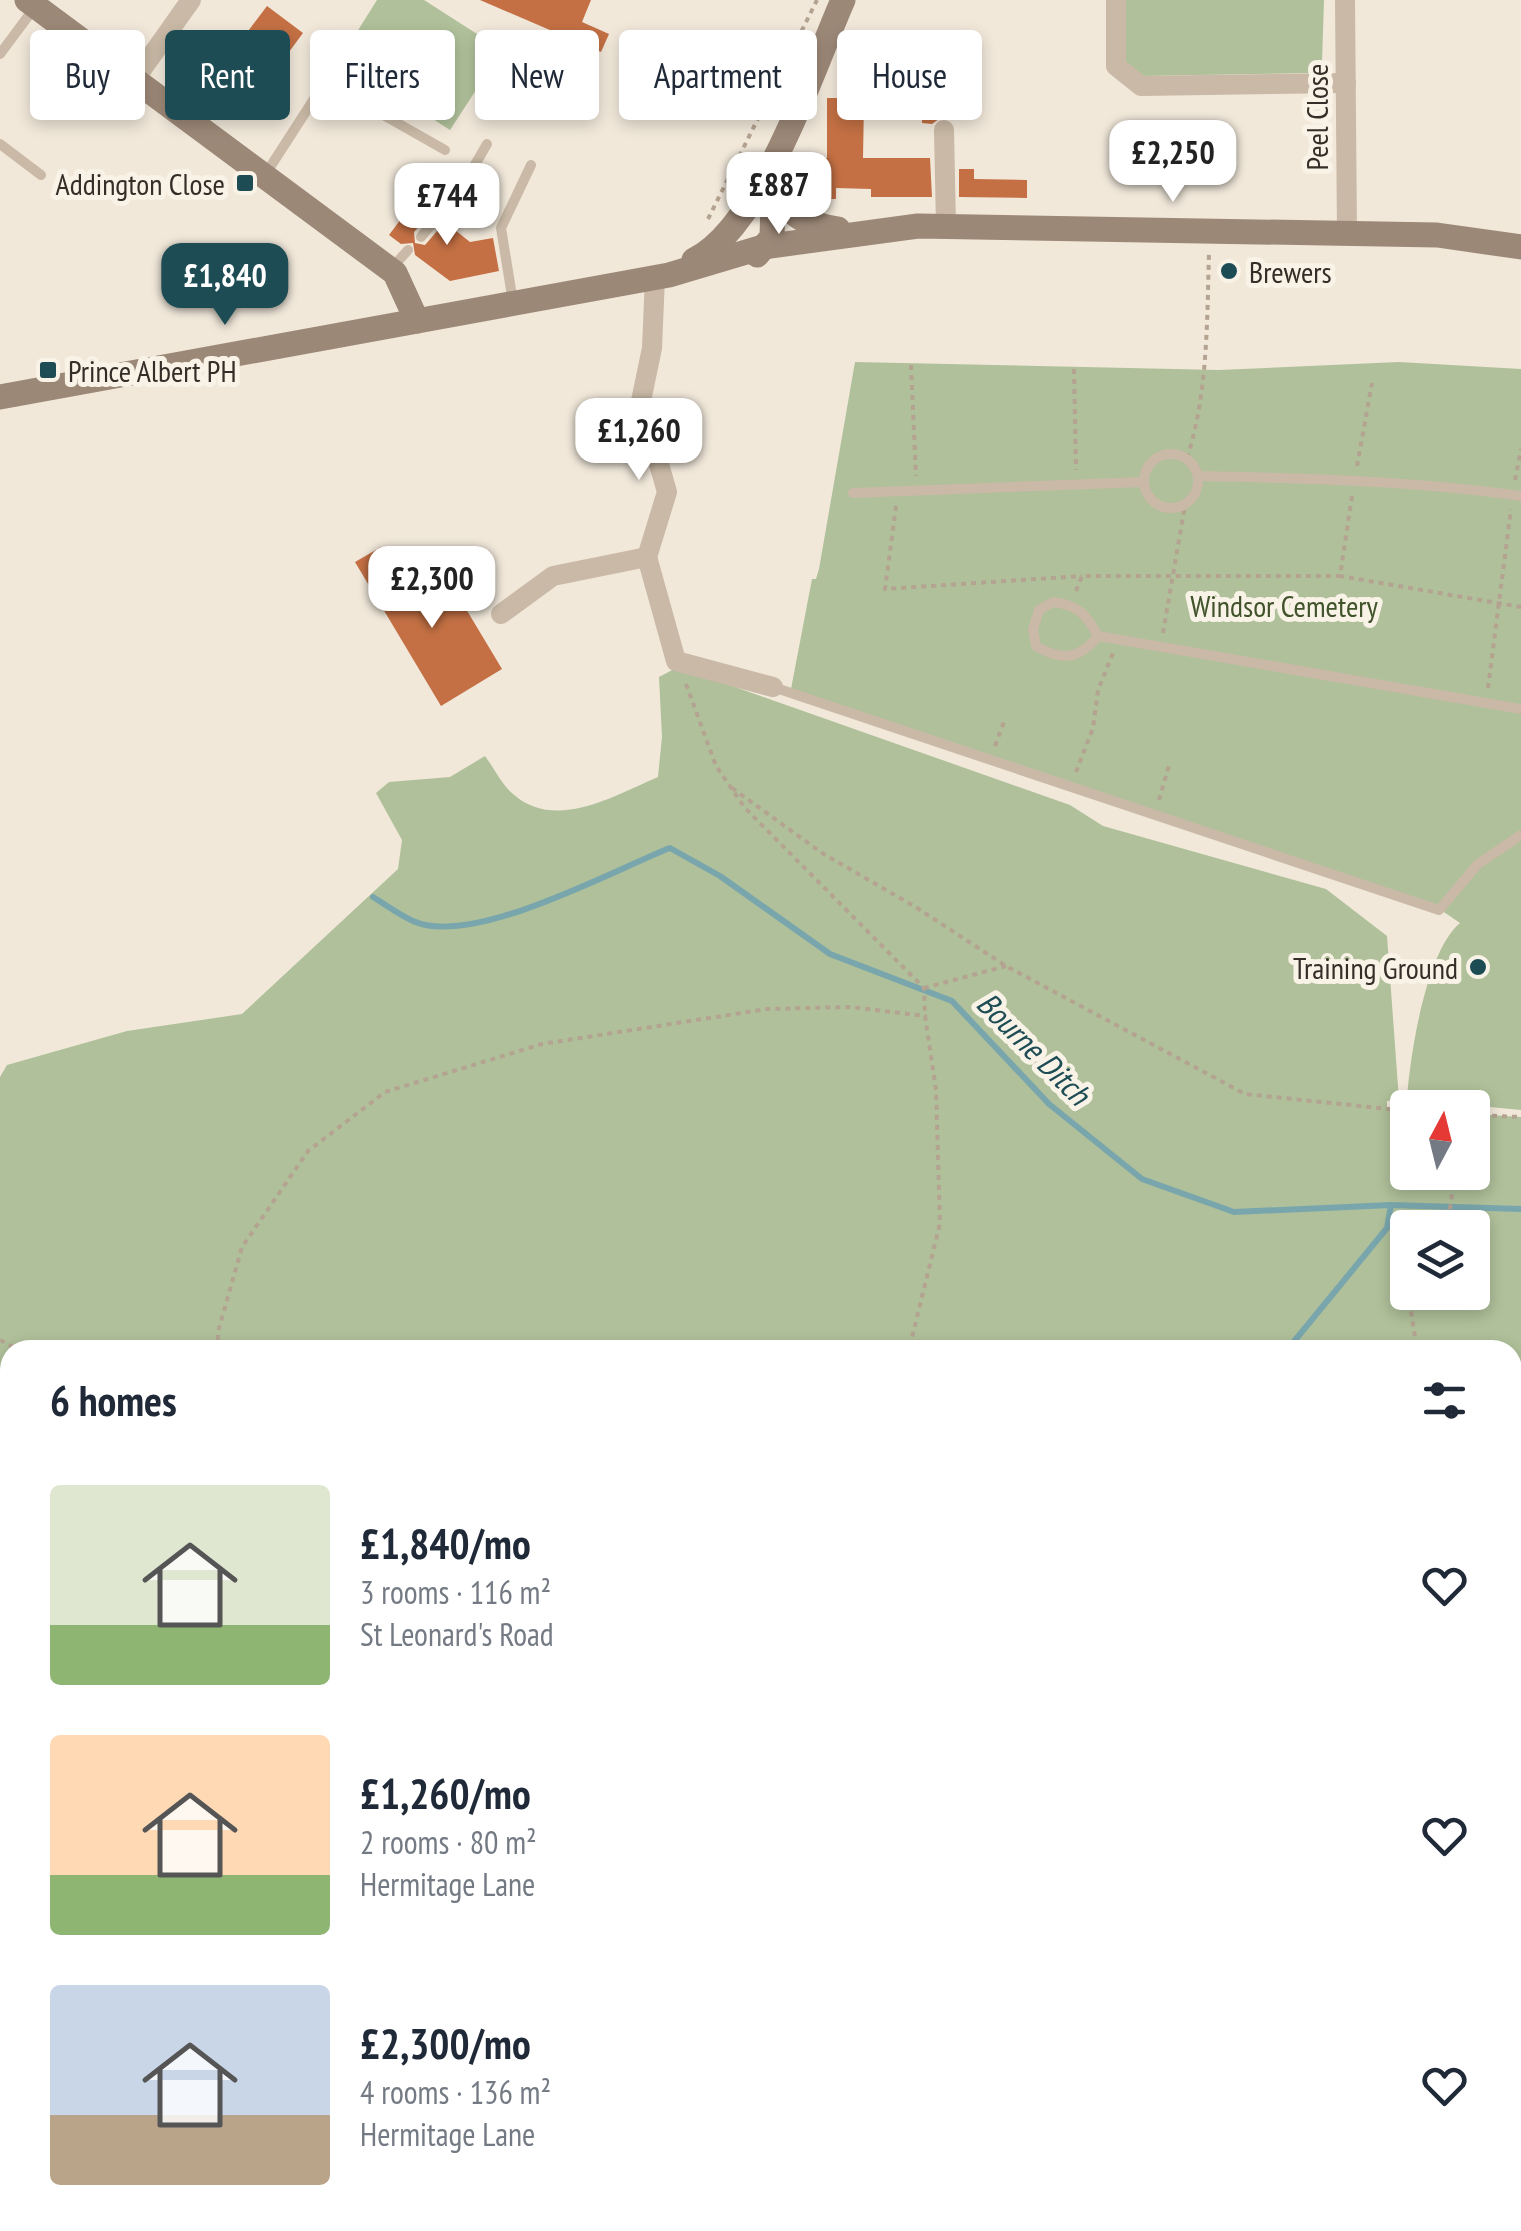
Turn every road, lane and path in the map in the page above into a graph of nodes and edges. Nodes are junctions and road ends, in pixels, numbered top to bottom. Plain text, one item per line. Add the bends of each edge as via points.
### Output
1 (191, 0) edge
2 (816, 0) edge
3 (842, 0) edge
4 (1116, 0) edge
5 (1345, 0) edge
6 (31, 3) edge
7 (67, 30) edge
8 (0, 54) edge
9 (145, 66) edge
10 (1346, 82) junction
11 (145, 87) edge
12 (944, 130) dead end
13 (0, 144) edge
14 (487, 144) dead end
15 (446, 150) dead end
16 (532, 164) dead end
17 (770, 174) junction
18 (41, 175) dead end
19 (264, 176) junction
20 (946, 226) junction
21 (1209, 233) junction
22 (870, 234) junction
23 (1347, 234) junction
24 (421, 236) dead end
25 (822, 240) junction
26 (763, 247) junction
27 (1521, 247) edge
28 (408, 250) dead end
29 (731, 258) junction
30 (391, 270) junction
31 (662, 276) junction
32 (513, 303) junction
33 (417, 321) junction
34 (910, 365) dead end
35 (1074, 369) dead end
36 (1372, 382) dead end
37 (0, 397) edge
38 (1521, 450) edge
39 (1186, 458) junction
40 (1198, 476) junction
41 (1354, 479) junction
42 (1144, 482) junction
43 (1076, 484) junction
44 (917, 490) junction
45 (898, 491) junction
46 (853, 493) dead end
47 (1517, 495) edge
48 (1185, 505) junction
49 (646, 557) junction
50 (1082, 576) junction
51 (1172, 576) junction
52 (1340, 576) junction
53 (1500, 601) junction
54 (1072, 604) junction
55 (1521, 607) edge
56 (502, 614) dead end
57 (1098, 636) junction
58 (1121, 640) junction
59 (1160, 646) junction
60 (676, 661) junction
61 (773, 686) joint
62 (1486, 703) junction
63 (1521, 708) edge
64 (1004, 719) dead end
65 (990, 760) junction
66 (1170, 762) dead end
67 (1071, 786) junction
68 (732, 788) junction
69 (1155, 814) junction
70 (1521, 835) edge
71 (1006, 966) junction
72 (924, 988) junction
73 (925, 1016) junction
74 (1390, 1109) edge
75 (1490, 1115) edge
76 (1521, 1117) edge
77 (1410, 1310) edge
78 (218, 1340) edge
79 (911, 1340) edge
80 (1415, 1340) edge

1 - 9 street
2 - 29 path via 706,223
3 - 17 main road
4 - 10 street via 1116,66 1141,86
5 - 10 street, Peel Close
6 - 7 main road
6 - 8 lane
10 - 23 street, Peel Close
11 - 19 main road
12 - 20 street
13 - 18 lane
14 - 24 lane via 461,189
15 - 19 lane via 325,82
16 - 32 lane via 501,228
17 - 22 main road via 792,216
17 - 26 main road via 772,237
17 - 29 main road
19 - 30 main road
20 - 21 main road
20 - 22 main road
21 - 23 main road
21 - 39 path via 1207,344
22 - 25 main road
23 - 27 main road via 1437,235
25 - 26 main road
25 - 29 main road via 802,251
26 - 29 main road
28 - 30 lane
29 - 31 main road
29 - 31 main road via 694,278
30 - 33 main road
31 - 32 main road
31 - 49 street via 641,401 667,492
32 - 33 main road
33 - 37 main road
34 - 44 path
35 - 43 path
36 - 41 path
38 - 47 path
39 - 40 lane
39 - 42 lane via 1158,457
40 - 41 lane
40 - 48 lane
41 - 47 lane
41 - 52 path
42 - 43 lane
42 - 48 lane via 1154,502
43 - 44 lane
44 - 45 lane
45 - 46 lane
45 - 50 path via 884,589
47 - 53 path
48 - 51 path
49 - 56 street via 553,576
49 - 60 street
50 - 51 path
50 - 54 path
51 - 52 path
51 - 59 path
52 - 53 path
53 - 55 path
53 - 62 path
54 - 57 lane
54 - 57 lane via 1053,602 1039,610 1036,646 1069,657
57 - 58 lane
58 - 59 lane
58 - 67 path via 1098,690 1093,728
59 - 62 lane
60 - 61 street
60 - 68 path via 716,766
61 - 65 lane
62 - 63 lane
64 - 65 path
65 - 67 lane
66 - 69 path
67 - 69 lane
68 - 71 path via 822,854
68 - 72 path
69 - 70 lane via 1438,910 1478,864
71 - 72 path
71 - 74 path via 1246,1094
72 - 73 path
73 - 78 path via 767,1009 542,1044 385,1092 308,1151 242,1247
73 - 79 path via 936,1090 940,1224
75 - 76 path
77 - 80 path

